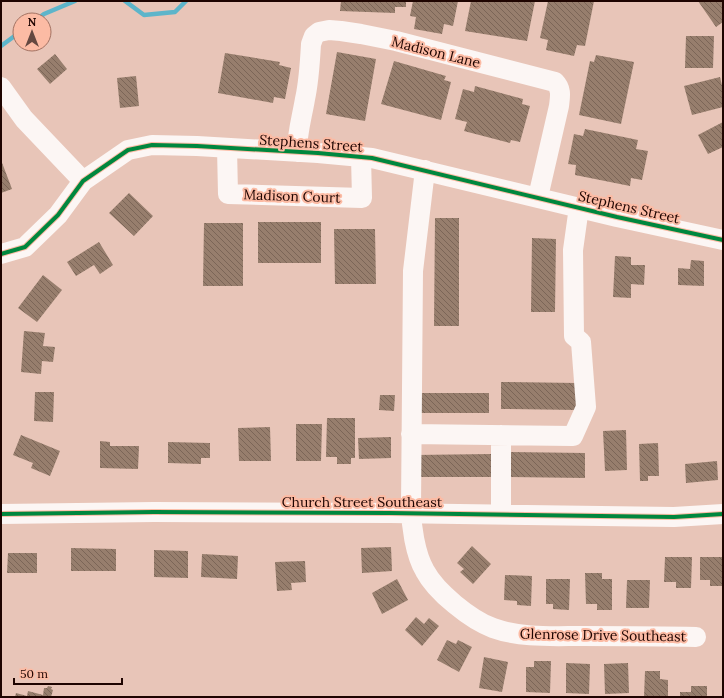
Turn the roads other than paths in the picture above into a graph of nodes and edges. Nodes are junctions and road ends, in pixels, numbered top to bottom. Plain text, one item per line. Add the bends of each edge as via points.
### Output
1 (1, 87) edge
2 (227, 148) junction
3 (297, 152) junction
4 (361, 157) junction
5 (425, 170) junction
6 (83, 181) junction
7 (538, 197) junction
8 (579, 207) junction
9 (723, 240) edge
10 (1, 254) edge
11 (411, 434) junction
12 (501, 435) junction
13 (410, 513) junction
14 (1, 514) edge
15 (501, 514) junction
16 (723, 514) edge
17 (696, 637) dead end

1 - 6 street via 24,119
2 - 3 street, Stephens Street
2 - 4 street, Madison Court via 228,194 362,198
2 - 6 street, Stephens Street via 152,145 128,150
3 - 4 street, Stephens Street
3 - 7 street, Madison Lane via 314,36 328,30 361,34 555,82 561,92 559,106
4 - 5 street, Stephens Street
5 - 7 street, Stephens Street
5 - 11 street, Glenrose Drive Southeast via 413,270
6 - 10 street, Stephens Street via 58,215 25,247
7 - 8 street, Stephens Street
8 - 9 street, Stephens Street
8 - 12 street via 573,250 574,336 581,342 586,407 573,436
11 - 12 street
11 - 13 street, Glenrose Drive Southeast
12 - 15 street
13 - 14 street, Church Street Southeast
13 - 15 street, Church Street Southeast
13 - 17 street, Glenrose Drive Southeast via 417,550 425,571 435,585 458,606 494,629 546,636
15 - 16 street, Church Street Southeast via 674,517

